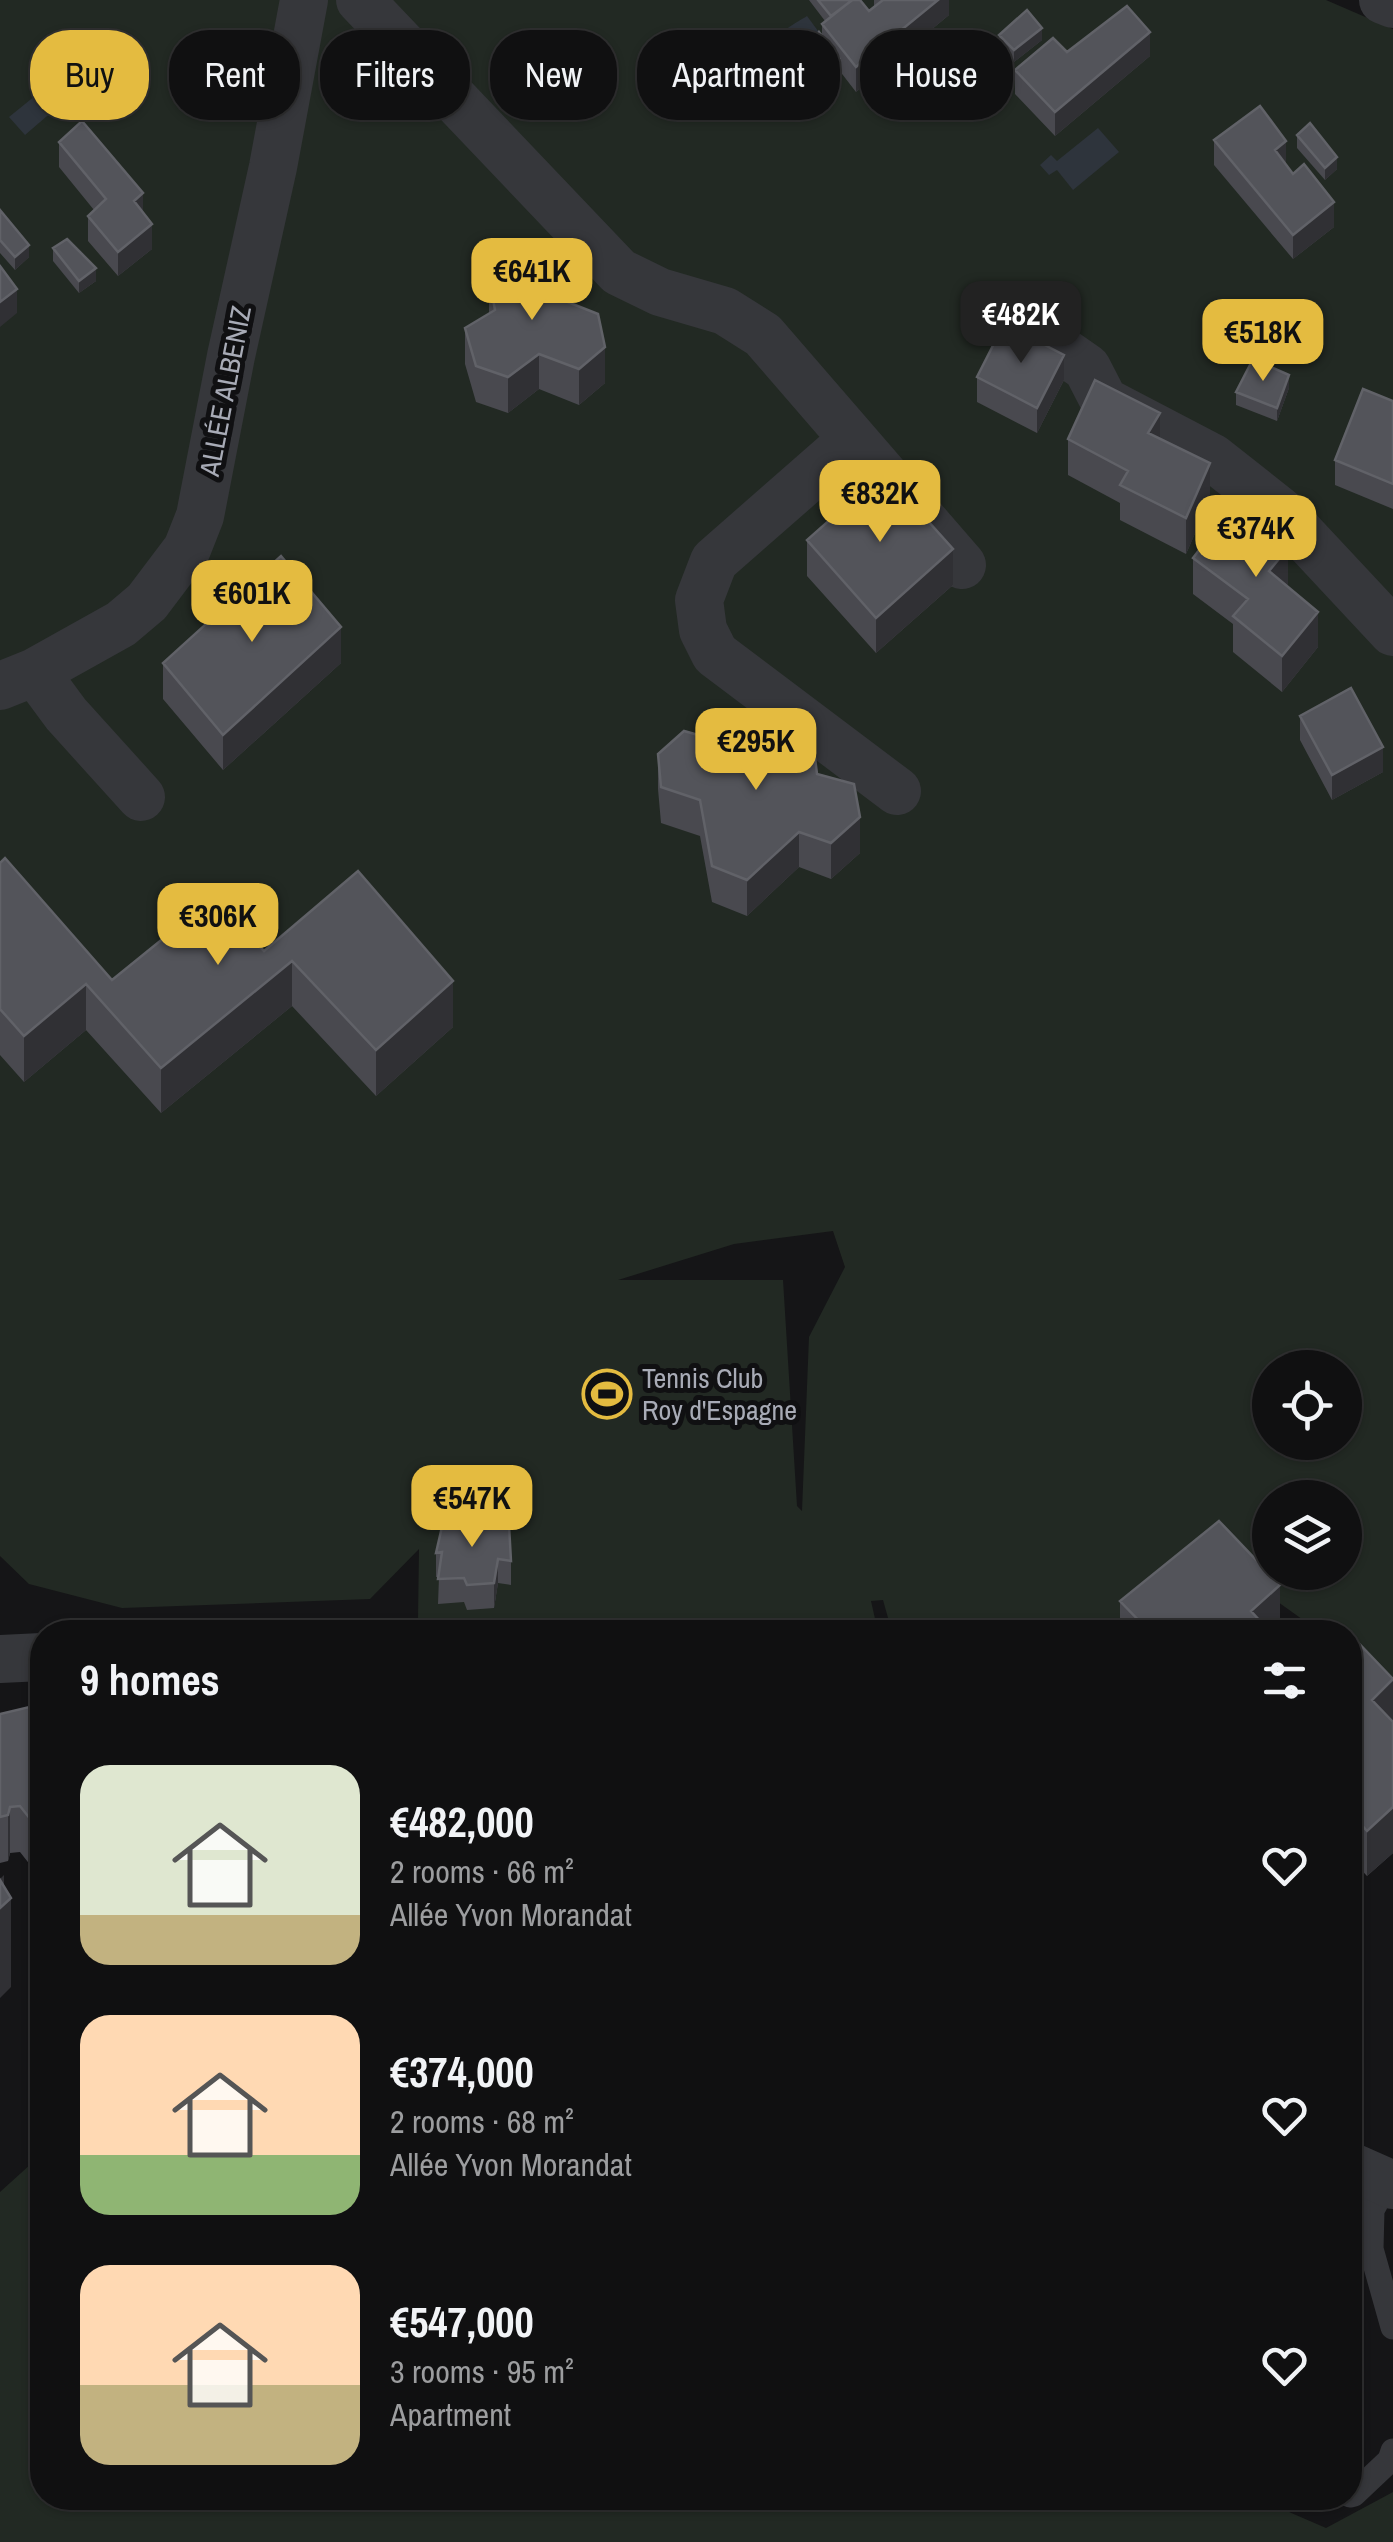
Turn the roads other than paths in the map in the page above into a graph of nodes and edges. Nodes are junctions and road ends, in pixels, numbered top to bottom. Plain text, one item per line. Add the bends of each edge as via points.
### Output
1 (304, 0) edge
2 (360, 0) edge
3 (1383, 0) edge
4 (1393, 4) edge
5 (1054, 345) edge
6 (852, 440) junction
7 (962, 566) dead end
8 (1393, 632) edge
9 (18, 678) edge
10 (896, 791) dead end
11 (140, 797) dead end
12 (30, 1657) edge
13 (0, 1659) edge
14 (1377, 2178) edge
15 (1393, 2327) edge
16 (1393, 2451) edge
17 (1362, 2486) edge

1 - 9 street, ALLÉE ALBENIZ via 194,532 148,602 107,633
2 - 6 street via 619,272 724,311 764,336
3 - 4 street
5 - 8 street via 1087,368 1104,401 1213,458 1280,511
6 - 7 street
6 - 10 street via 714,561 698,600 715,654
9 - 11 street via 66,714
12 - 13 street
14 - 15 lane via 1370,2249
16 - 17 lane

